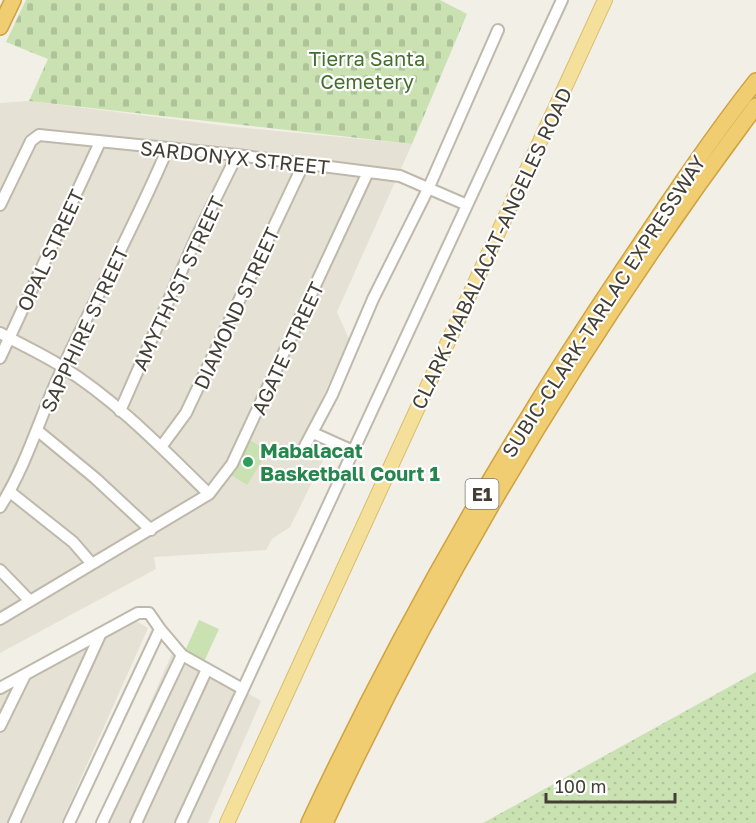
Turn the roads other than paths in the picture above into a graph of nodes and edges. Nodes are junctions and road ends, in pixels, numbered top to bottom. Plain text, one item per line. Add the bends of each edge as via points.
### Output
1 (13, 0) edge
2 (562, 0) edge
3 (605, 0) edge
4 (0, 27) edge
5 (498, 30) dead end
6 (756, 81) edge
7 (756, 107) edge
8 (100, 142) junction
9 (167, 150) junction
10 (237, 155) junction
11 (303, 165) junction
12 (368, 172) junction
13 (429, 187) junction
14 (0, 205) edge
15 (466, 205) junction
16 (5, 335) edge
17 (0, 358) edge
18 (63, 367) junction
19 (120, 411) junction
20 (38, 431) junction
21 (312, 434) junction
22 (305, 446) dead end
23 (161, 447) junction
24 (353, 451) junction
25 (10, 492) junction
26 (208, 494) junction
27 (0, 507) edge
28 (151, 530) junction
29 (92, 564) junction
30 (0, 570) edge
31 (30, 601) junction
32 (0, 619) edge
33 (160, 629) junction
34 (100, 635) junction
35 (182, 655) junction
36 (207, 669) junction
37 (25, 675) junction
38 (0, 688) edge
39 (241, 688) junction
40 (0, 726) edge
41 (14, 823) edge
42 (69, 823) edge
43 (102, 823) edge
44 (136, 823) edge
45 (181, 823) edge
46 (227, 823) edge
47 (309, 823) edge
48 (325, 823) edge

1 - 4 highway
2 - 15 street
3 - 46 main road, CLARK-MABALACAT-ANGELES ROAD
5 - 13 street
6 - 47 highway, SUBIC-CLARK-TARLAC EXPRESSWAY / E1 via 683,180 516,436 414,613
7 - 48 highway, SUBIC-CLARK-TARLAC EXPRESSWAY / E1 via 636,275 484,518 400,672
8 - 9 street, SARDONYX STREET
8 - 14 street, SARDONYX STREET via 39,135 31,141
8 - 16 street, OPAL STREET
9 - 10 street, SARDONYX STREET
9 - 18 street, SAPPHIRE STREET
10 - 11 street, SARDONYX STREET
10 - 19 street, AMYTHYST STREET
11 - 12 street, SARDONYX STREET
11 - 23 street, DIAMOND STREET via 186,413
12 - 13 street, SARDONYX STREET via 400,176
12 - 26 street, AGATE STREET via 232,464
13 - 15 street, SARDONYX STREET
13 - 21 street
15 - 24 street
16 - 17 street, OPAL STREET
16 - 18 street
18 - 19 street
18 - 20 street, SAPPHIRE STREET
19 - 23 street
20 - 25 street, SAPPHIRE STREET
20 - 28 street
21 - 22 street
21 - 24 street
23 - 26 street
24 - 39 street
25 - 27 street, SAPPHIRE STREET
25 - 29 street via 73,542
26 - 28 street, AGATE STREET
28 - 29 street, AGATE STREET
29 - 31 street, AGATE STREET
30 - 31 street
31 - 32 street, AGATE STREET
33 - 34 street via 146,612
33 - 35 street
33 - 42 street
34 - 37 street
34 - 41 street
35 - 36 street
35 - 43 street
36 - 39 street
36 - 44 street
37 - 38 street
37 - 40 street
39 - 45 street

